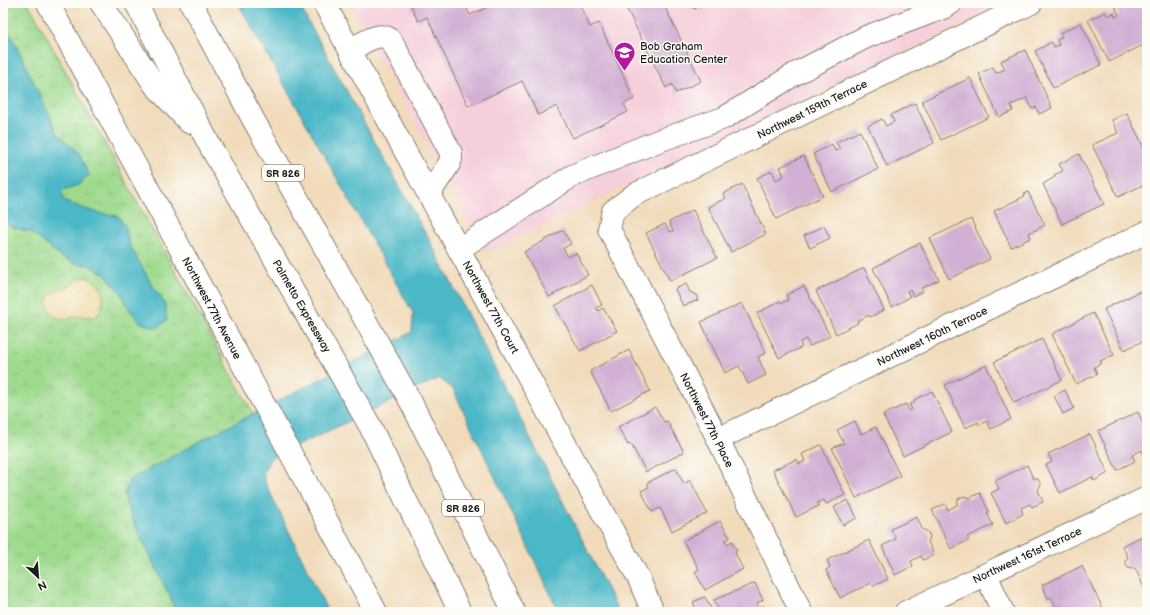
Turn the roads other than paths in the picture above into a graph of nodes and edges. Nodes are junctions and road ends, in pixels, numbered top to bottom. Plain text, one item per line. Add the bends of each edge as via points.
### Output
1 (48, 3) edge
2 (101, 3) edge
3 (136, 3) edge
4 (191, 3) edge
5 (951, 3) edge
6 (1031, 3) edge
7 (328, 4) edge
8 (350, 50) junction
9 (209, 144) junction
10 (429, 194) junction
11 (609, 229) joint
12 (1147, 232) edge
13 (459, 249) junction
14 (718, 439) junction
15 (1147, 498) edge
16 (986, 575) junction
17 (376, 612) edge
18 (460, 612) edge
19 (514, 612) edge
20 (653, 612) edge
21 (801, 612) edge
22 (906, 612) edge
23 (1002, 612) edge

1 - 17 main road, Northwest 77th Avenue
2 - 9 main road via 154,84
3 - 9 main road, Palmetto Expressway
4 - 19 main road, SR 826 via 252,119 412,404
5 - 13 main road via 866,37 795,74 724,118 658,141 572,176
6 - 11 main road, Northwest 159th Terrace via 634,195 613,211
7 - 8 main road, Northwest 77th Court
8 - 10 main road, Northwest 77th Court
8 - 10 main road via 378,36 388,38 392,42 451,153 449,164
9 - 18 main road, Palmetto Expressway via 370,426
10 - 13 main road, Northwest 77th Court
11 - 14 main road, Northwest 77th Place
12 - 14 main road, Northwest 160th Terrace
13 - 20 main road, Northwest 77th Court via 638,577
14 - 21 main road, Northwest 77th Place
15 - 16 main road, Northwest 161st Terrace
16 - 22 main road, Northwest 161st Terrace
16 - 23 main road

